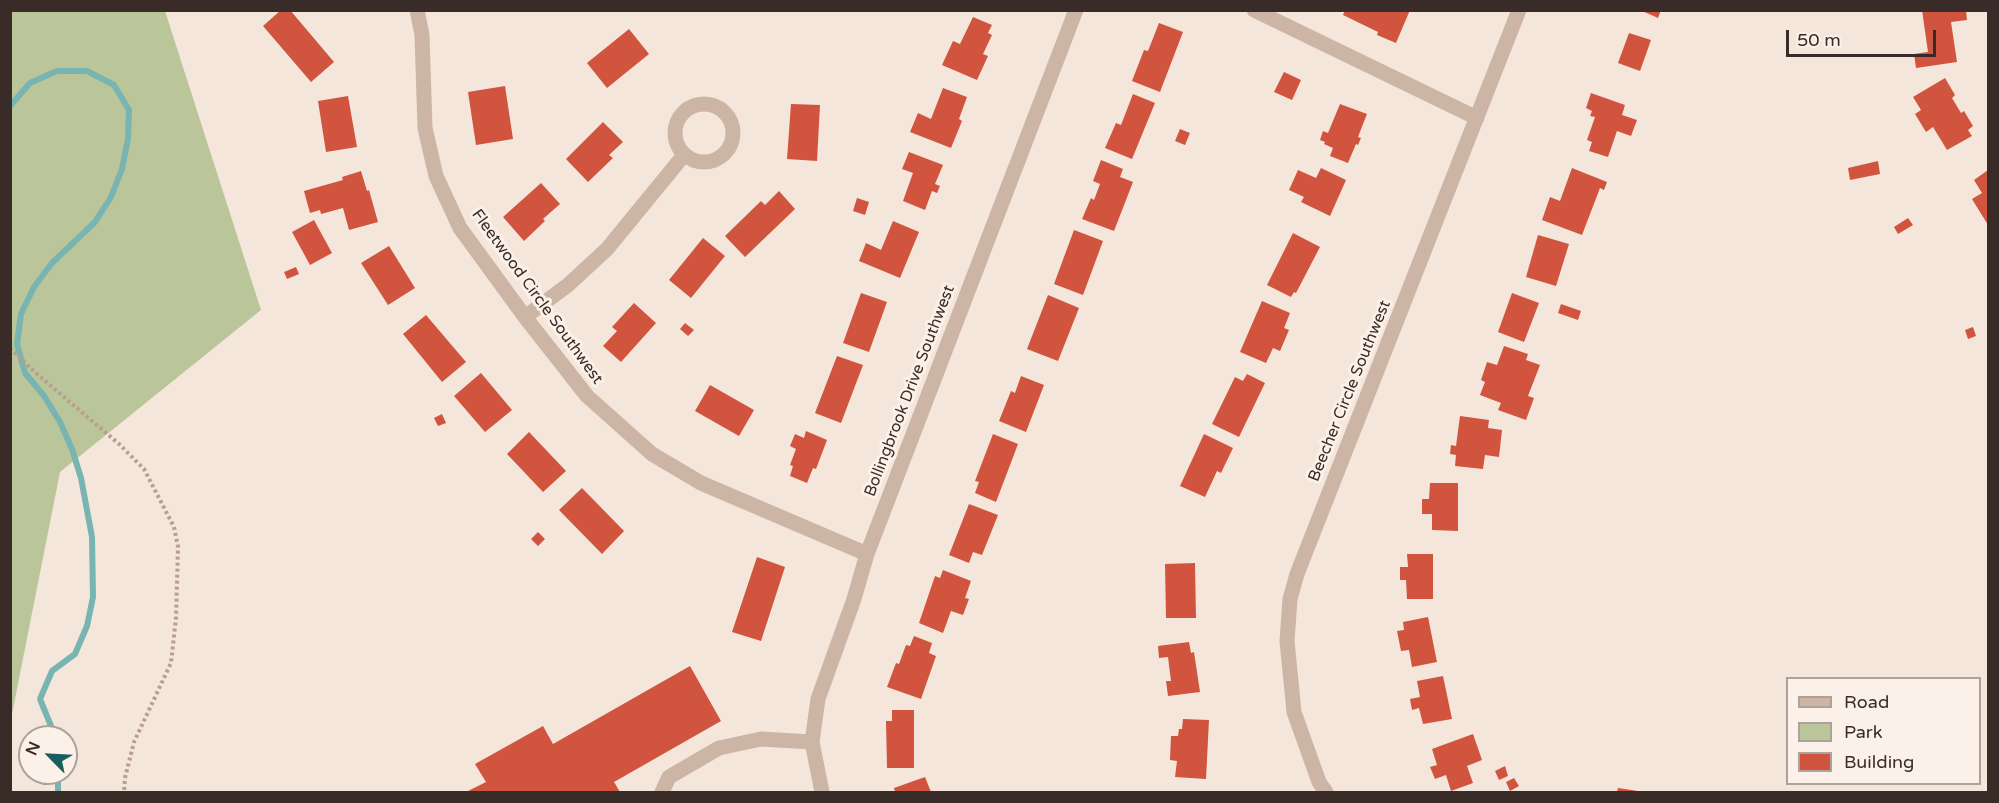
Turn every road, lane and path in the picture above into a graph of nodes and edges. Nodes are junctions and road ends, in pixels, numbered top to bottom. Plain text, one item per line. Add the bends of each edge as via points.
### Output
1 (417, 10) edge
2 (1076, 10) edge
3 (1254, 10) edge
4 (1519, 10) edge
5 (1477, 118) junction
6 (684, 155) dead end
7 (525, 317) junction
8 (10, 348) edge
9 (867, 554) junction
10 (812, 742) junction
11 (124, 792) edge
12 (662, 792) edge
13 (822, 792) edge
14 (1326, 792) edge

1 - 7 street, Fleetwood Circle Southwest via 422,35 425,128 436,176 460,228
2 - 9 street, Bollingbrook Drive Southwest
3 - 5 street
4 - 5 street, Beecher Circle Southwest
5 - 14 street, Beecher Circle Southwest via 1290,599 1287,641 1294,712
6 - 7 street via 607,249
7 - 9 street, Fleetwood Circle Southwest via 587,396 652,454 701,483
8 - 11 path via 144,469 174,527 178,547 171,663 134,742
9 - 10 street, Bollingbrook Drive Southwest via 819,699
10 - 12 street via 761,739 719,748 669,777
10 - 13 street, Bollingbrook Drive Southwest

